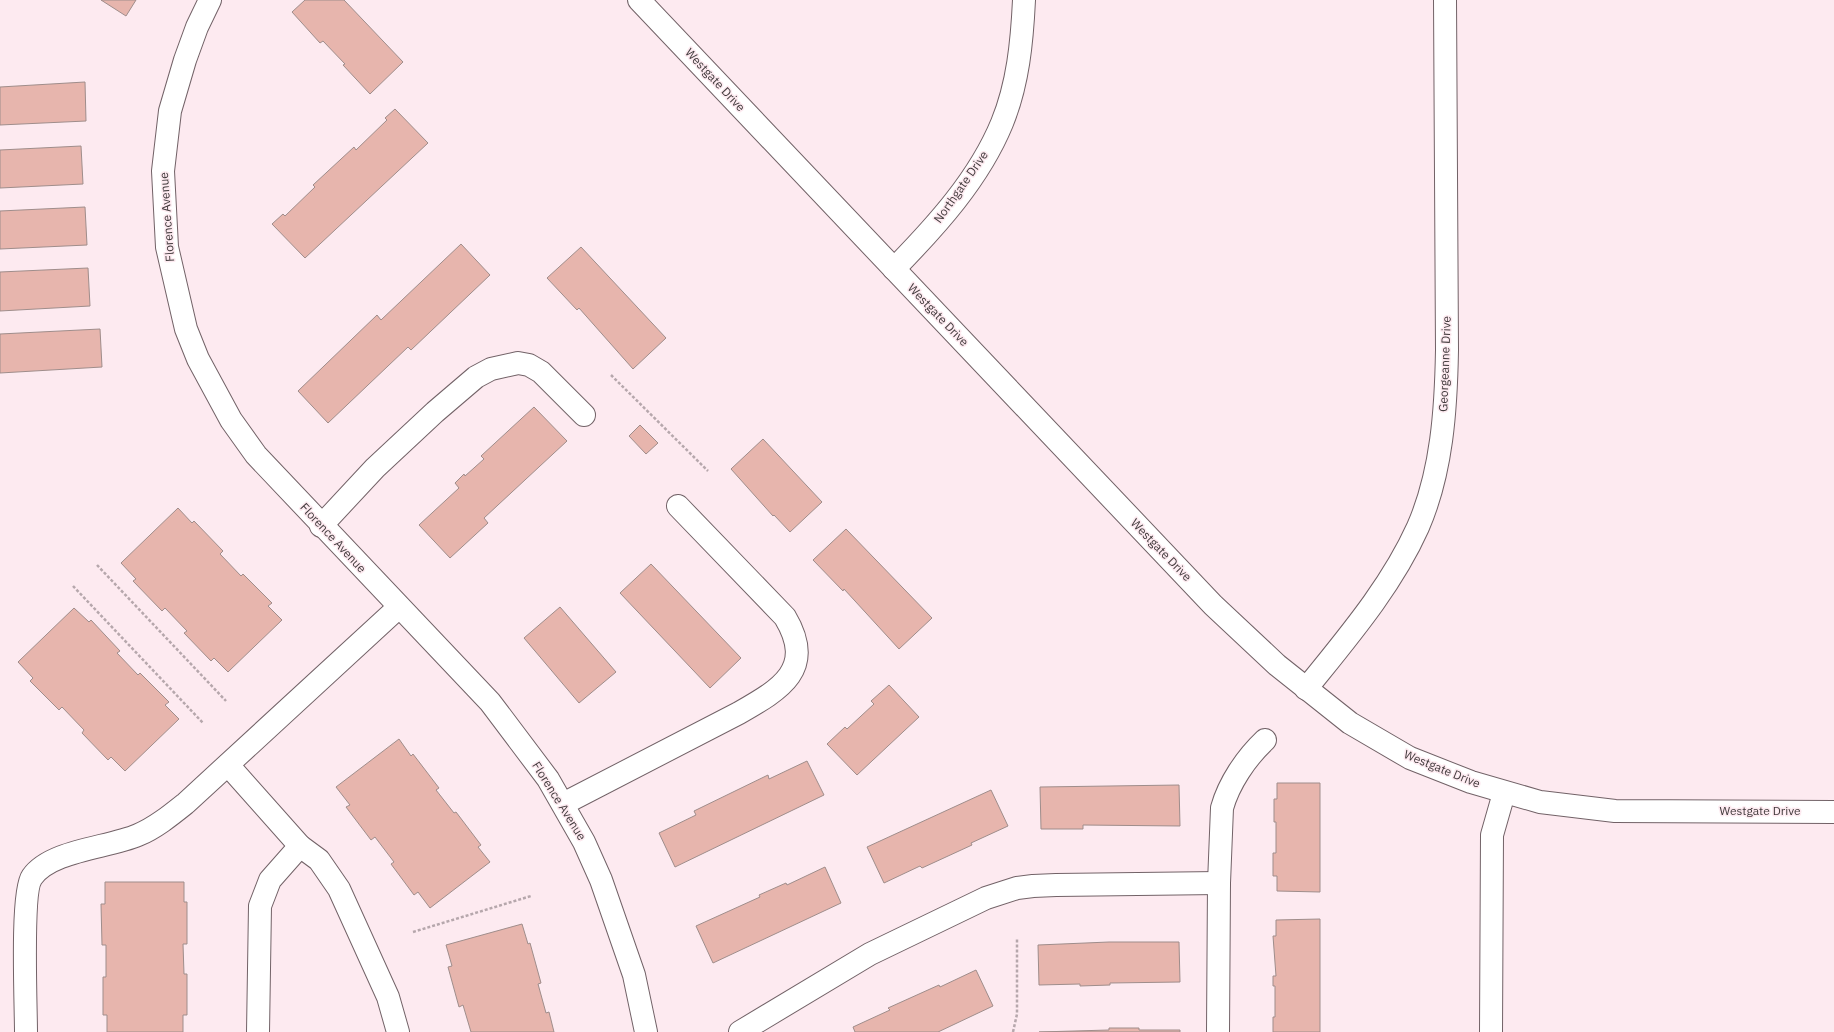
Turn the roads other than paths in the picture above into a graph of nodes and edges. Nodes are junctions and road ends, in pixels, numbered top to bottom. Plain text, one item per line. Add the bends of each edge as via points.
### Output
1 (210, 0) edge
2 (639, 0) edge
3 (1024, 0) edge
4 (1445, 0) edge
5 (894, 269) junction
6 (584, 415) dead end
7 (678, 506) dead end
8 (321, 526) junction
9 (399, 607) junction
10 (1306, 689) junction
11 (1266, 740) dead end
12 (228, 765) junction
13 (1504, 793) junction
14 (563, 804) junction
15 (1834, 812) edge
16 (300, 846) junction
17 (1219, 882) junction
18 (26, 1032) edge
19 (258, 1032) edge
20 (398, 1032) edge
21 (646, 1032) edge
22 (740, 1032) edge
23 (1218, 1032) edge
24 (1491, 1032) edge

1 - 8 street, Florence Avenue via 185,60 170,111 166,137 163,171 167,247 172,275 186,329 198,359 231,420 256,455
2 - 5 street, Westgate Drive
3 - 5 street, Northgate Drive via 1019,63 1002,123 978,168 953,203
4 - 10 street, Georgeanne Drive via 1447,350 1440,450 1418,526 1395,571
5 - 10 street, Westgate Drive via 1213,605
6 - 8 street via 541,372 529,365 518,363 491,369 476,377 435,412 375,468
7 - 14 street via 785,617 793,631 796,664 792,674 765,698
8 - 9 street, Florence Avenue
9 - 12 street
9 - 14 street, Florence Avenue via 490,702 548,779
10 - 13 street, Westgate Drive via 1350,723 1410,758
11 - 17 street via 1239,772 1225,796 1220,827
12 - 16 street
12 - 18 street via 186,803 138,835 51,860 31,878 26,901
13 - 15 street, Westgate Drive via 1540,802 1616,811
13 - 24 street via 1492,835
14 - 21 street, Florence Avenue via 601,880 624,942
16 - 19 street via 270,880 260,906
16 - 20 street via 319,860 339,889 388,997
17 - 22 street via 1056,884 1011,890 986,898 870,954
17 - 23 street

